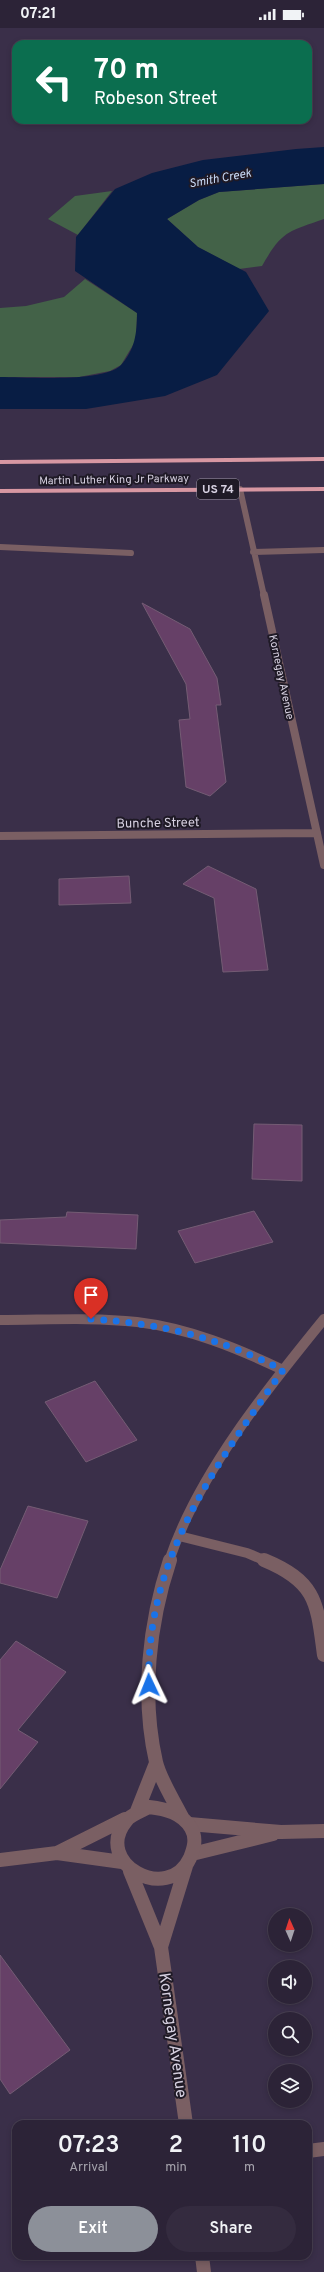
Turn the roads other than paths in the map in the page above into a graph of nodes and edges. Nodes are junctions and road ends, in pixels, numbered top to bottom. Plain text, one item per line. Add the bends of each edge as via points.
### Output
1 (324, 459) edge
2 (0, 462) edge
3 (240, 489) junction
4 (324, 489) edge
5 (0, 492) edge
6 (0, 547) edge
7 (324, 550) edge
8 (253, 552) junction
9 (132, 553) dead end
10 (317, 833) junction
11 (0, 836) edge
12 (324, 865) edge
13 (324, 1319) edge
14 (0, 1320) edge
15 (283, 1370) junction
16 (180, 1536) junction
17 (324, 1655) edge
18 (156, 1763) junction
19 (132, 1814) junction
20 (185, 1820) junction
21 (324, 1831) edge
22 (281, 1832) junction
23 (57, 1853) junction
24 (0, 1860) edge
25 (189, 1860) junction
26 (126, 1866) junction
27 (161, 1947) junction
28 (185, 2120) edge
29 (324, 2149) edge
30 (312, 2150) edge
31 (202, 2260) edge
32 (204, 2272) edge

1 - 2 highway, Martin Luther King Jr Parkway / US 74
3 - 4 highway, Martin Luther King Jr Parkway / US 74
3 - 5 highway, Martin Luther King Jr Parkway / US 74
3 - 8 street, Kornegay Avenue
6 - 9 street
7 - 8 street
8 - 10 street, Kornegay Avenue
10 - 11 street, Bunche Street
10 - 12 street, Kornegay Avenue
13 - 15 street
14 - 15 street via 91,1319 164,1327 216,1340
15 - 16 street via 230,1444 194,1504
16 - 17 street via 247,1553 281,1567 304,1583 318,1610
16 - 18 street via 158,1596 148,1658 150,1711
18 - 19 street
18 - 20 street
19 - 20 street via 149,1807 160,1807 172,1810
19 - 23 street
19 - 26 street via 120,1827 116,1838 117,1850
20 - 22 street
20 - 25 street via 194,1842
21 - 22 street
22 - 25 street
23 - 24 street
23 - 26 street
25 - 26 street via 176,1873 153,1879 140,1877
25 - 27 street, Kornegay Avenue
26 - 27 street, Kornegay Avenue
27 - 28 street, Kornegay Avenue
29 - 30 street
31 - 32 street

